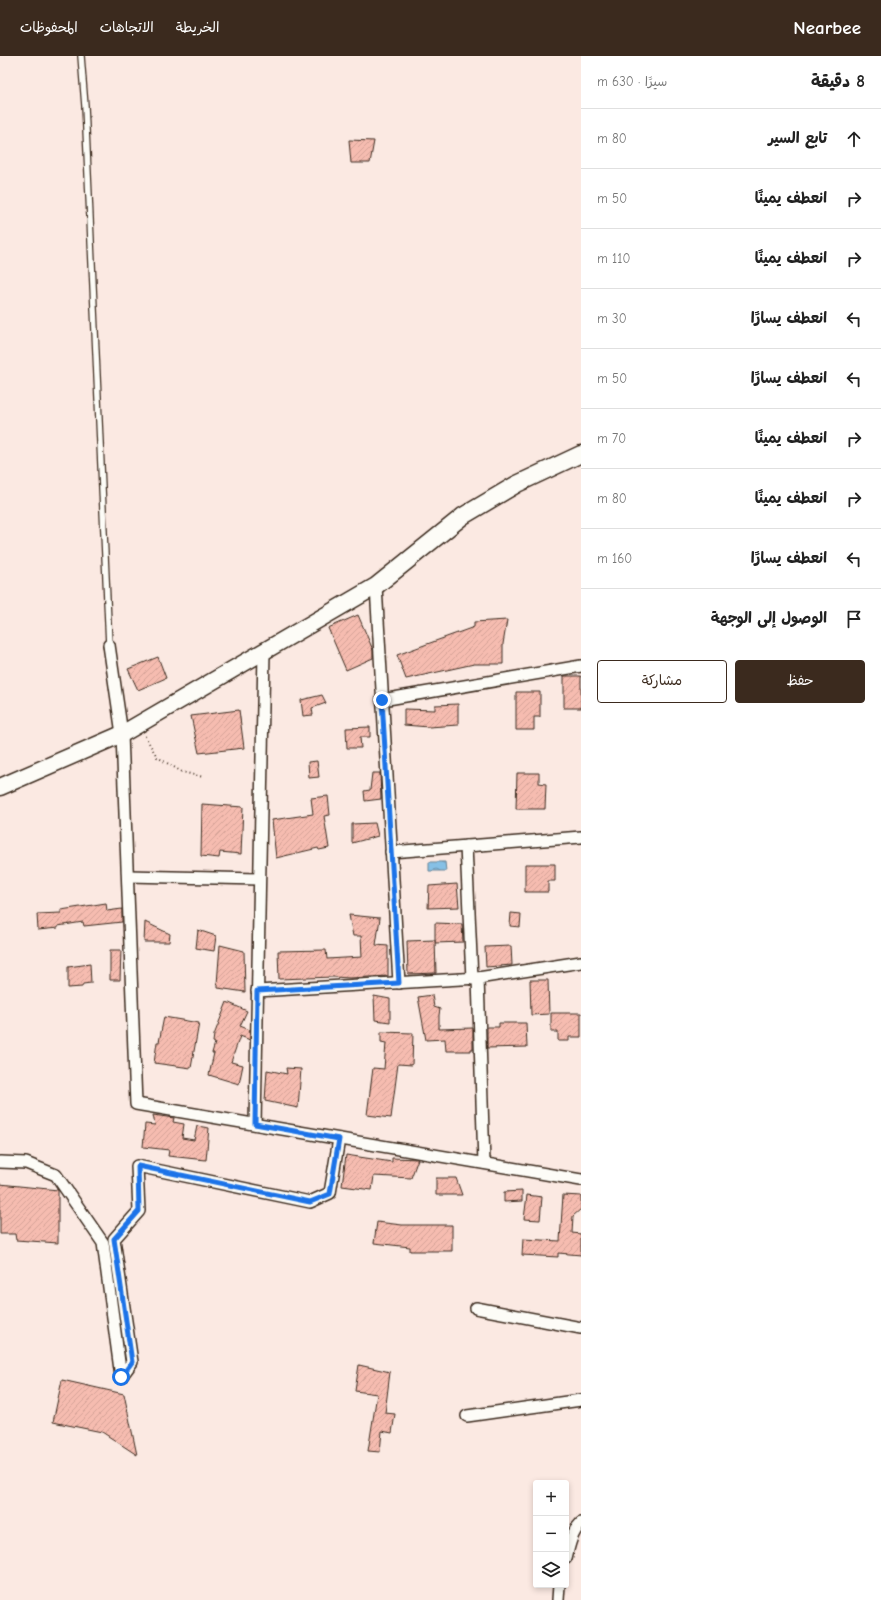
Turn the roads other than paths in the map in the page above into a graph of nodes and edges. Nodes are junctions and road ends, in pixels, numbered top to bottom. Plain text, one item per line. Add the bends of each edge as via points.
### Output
1 (81, 56) edge
2 (581, 454) edge
3 (376, 586) junction
4 (109, 645) joint
5 (264, 652) junction
6 (581, 666) edge
7 (382, 700) junction
8 (122, 734) junction
9 (0, 787) edge
10 (581, 837) edge
11 (466, 846) junction
12 (391, 852) junction
13 (128, 876) junction
14 (259, 879) junction
15 (581, 962) edge
16 (475, 978) junction
17 (399, 983) junction
18 (257, 991) junction
19 (255, 1124) junction
20 (339, 1139) junction
21 (0, 1162) edge
22 (484, 1163) junction
23 (581, 1180) edge
24 (476, 1308) dead end
25 (581, 1328) edge
26 (581, 1400) edge
27 (468, 1416) dead end
28 (581, 1523) edge
29 (567, 1552) edge
30 (559, 1588) edge
31 (558, 1600) edge

1 - 4 lane
2 - 3 street via 517,484 463,516
3 - 5 street
3 - 7 street
4 - 8 street
5 - 8 street
5 - 14 street
6 - 7 street
7 - 12 street
8 - 9 street
8 - 13 street
10 - 11 street
11 - 12 street
11 - 16 street
12 - 17 street
13 - 14 street
13 - 19 street via 136,1104
14 - 18 street
15 - 16 street
16 - 17 street
16 - 22 street
17 - 18 street
18 - 19 street
19 - 20 street
20 - 21 street via 330,1194 310,1202 138,1166 139,1211 114,1239 132,1362 121,1377 103,1243 56,1175 26,1163
20 - 22 street
22 - 23 street
24 - 25 street
26 - 27 street
28 - 29 street via 576,1527
30 - 31 street

